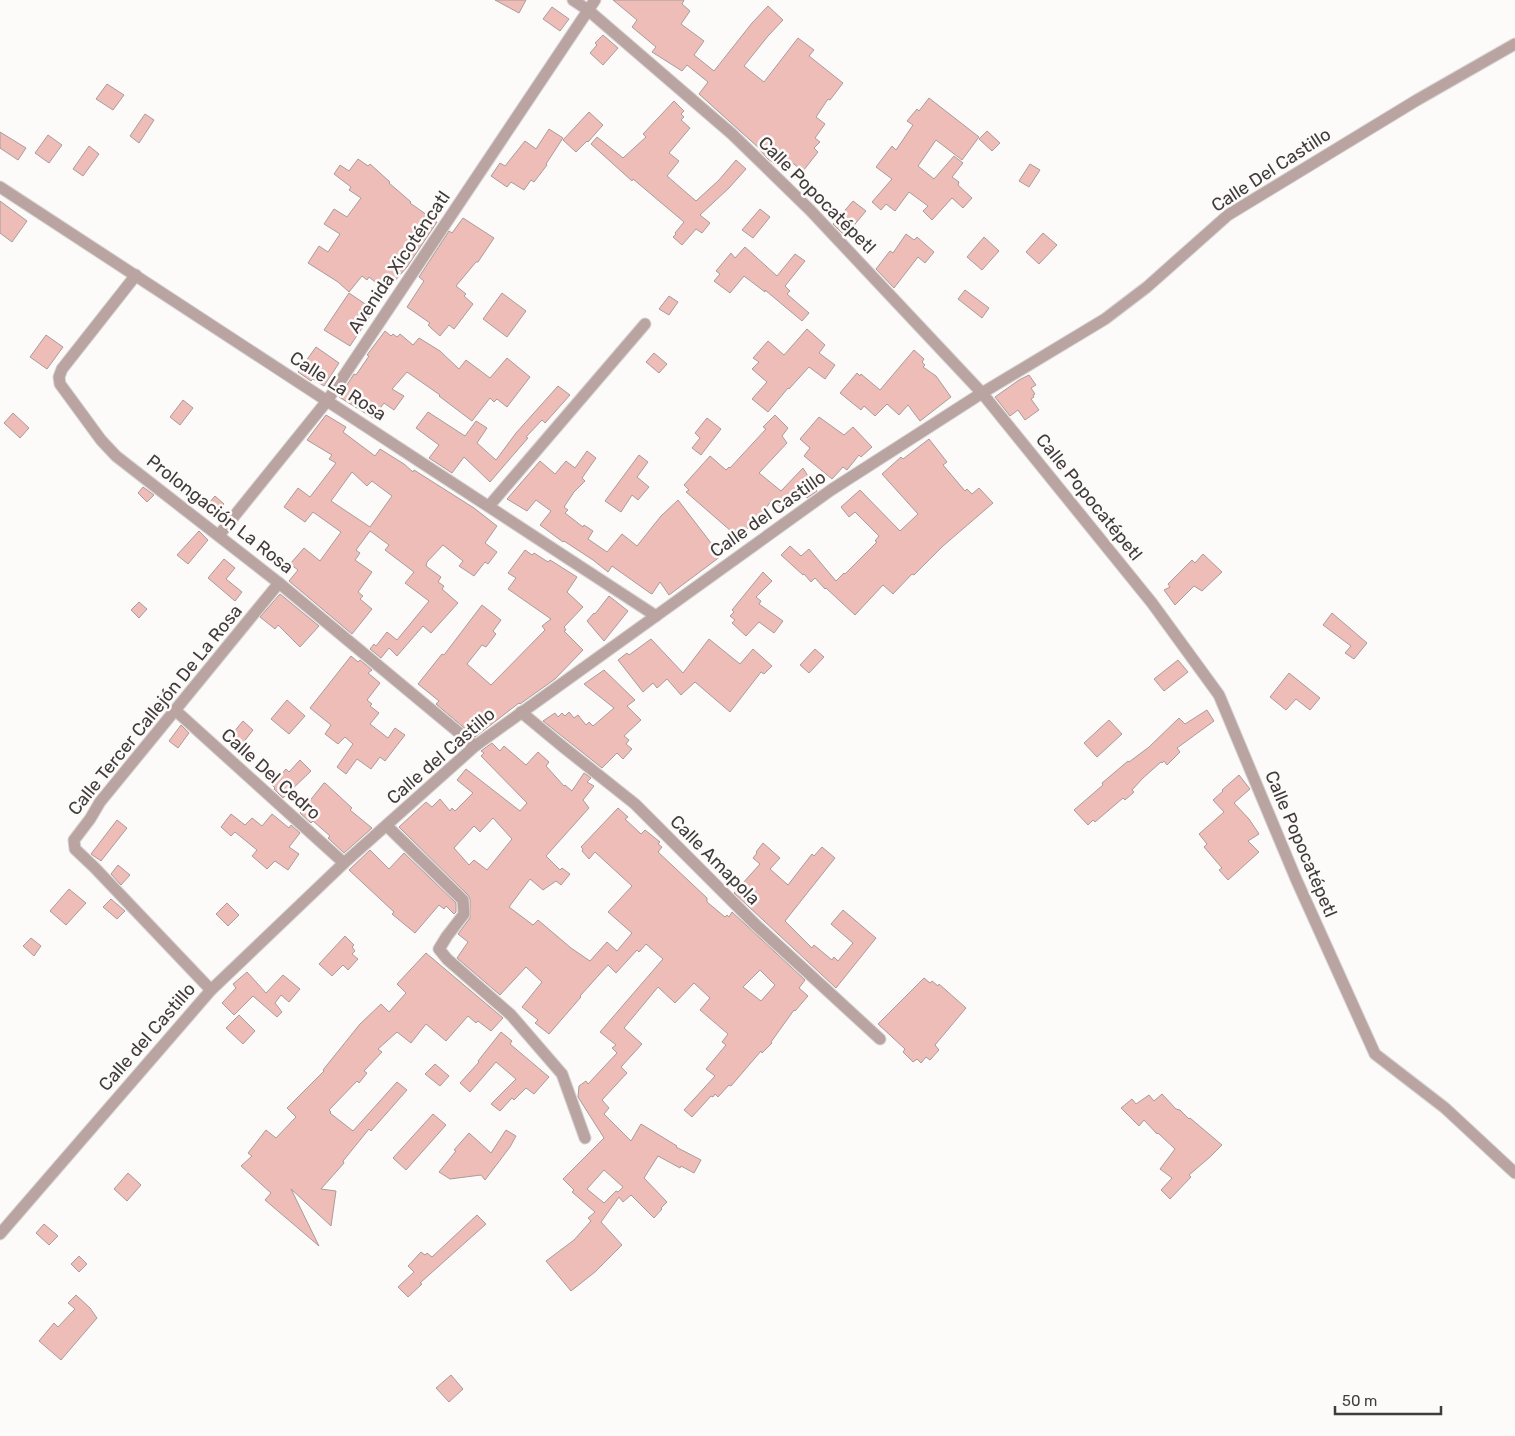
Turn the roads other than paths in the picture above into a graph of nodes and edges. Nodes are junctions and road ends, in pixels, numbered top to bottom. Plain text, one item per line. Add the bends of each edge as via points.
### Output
1 (573, 0) edge
2 (595, 0) edge
3 (588, 10) junction
4 (1515, 44) edge
5 (0, 187) edge
6 (136, 275) junction
7 (645, 324) dead end
8 (982, 393) junction
9 (327, 401) junction
10 (489, 506) junction
11 (219, 535) junction
12 (279, 583) junction
13 (656, 616) junction
14 (176, 710) junction
15 (521, 712) junction
16 (474, 746) junction
17 (386, 826) junction
18 (344, 863) junction
19 (211, 990) junction
20 (880, 1039) dead end
21 (586, 1138) dead end
22 (1515, 1173) edge
23 (0, 1234) edge

1 - 3 street, Calle Popocatépetl
2 - 3 street, Avenida Xicoténcatl
3 - 8 street, Calle Popocatépetl via 739,141 810,210
3 - 9 street, Avenida Xicoténcatl
4 - 8 street, Calle Del Castillo via 1228,215 1147,287 1105,319
5 - 6 street, Calle La Rosa
6 - 9 street, Calle La Rosa
6 - 11 street, Prolongación La Rosa via 62,369 60,384 116,456
7 - 10 street
8 - 13 street, Calle del Castillo via 831,490
8 - 22 street, Calle Popocatépetl via 1152,602 1219,696 1296,879 1375,1054 1445,1108
9 - 10 street, Calle La Rosa
9 - 11 street, Avenida Xicoténcatl
10 - 13 street, Calle La Rosa
11 - 12 street, Prolongación La Rosa
12 - 14 street, Calle Tercer Callejón De La Rosa
12 - 16 street, Prolongación La Rosa
13 - 15 street, Calle del Castillo
14 - 18 street, Calle Del Cedro
14 - 19 street, Calle Tercer Callejón De La Rosa via 100,802 74,840 75,849
15 - 16 street, Calle del Castillo
15 - 20 street, Calle Amapola via 635,804 756,925
16 - 17 street, Calle del Castillo
17 - 18 street, Calle del Castillo
17 - 21 street via 463,900 464,914 440,949 446,959 510,1015 562,1074
18 - 19 street, Calle del Castillo
19 - 23 street, Calle del Castillo

